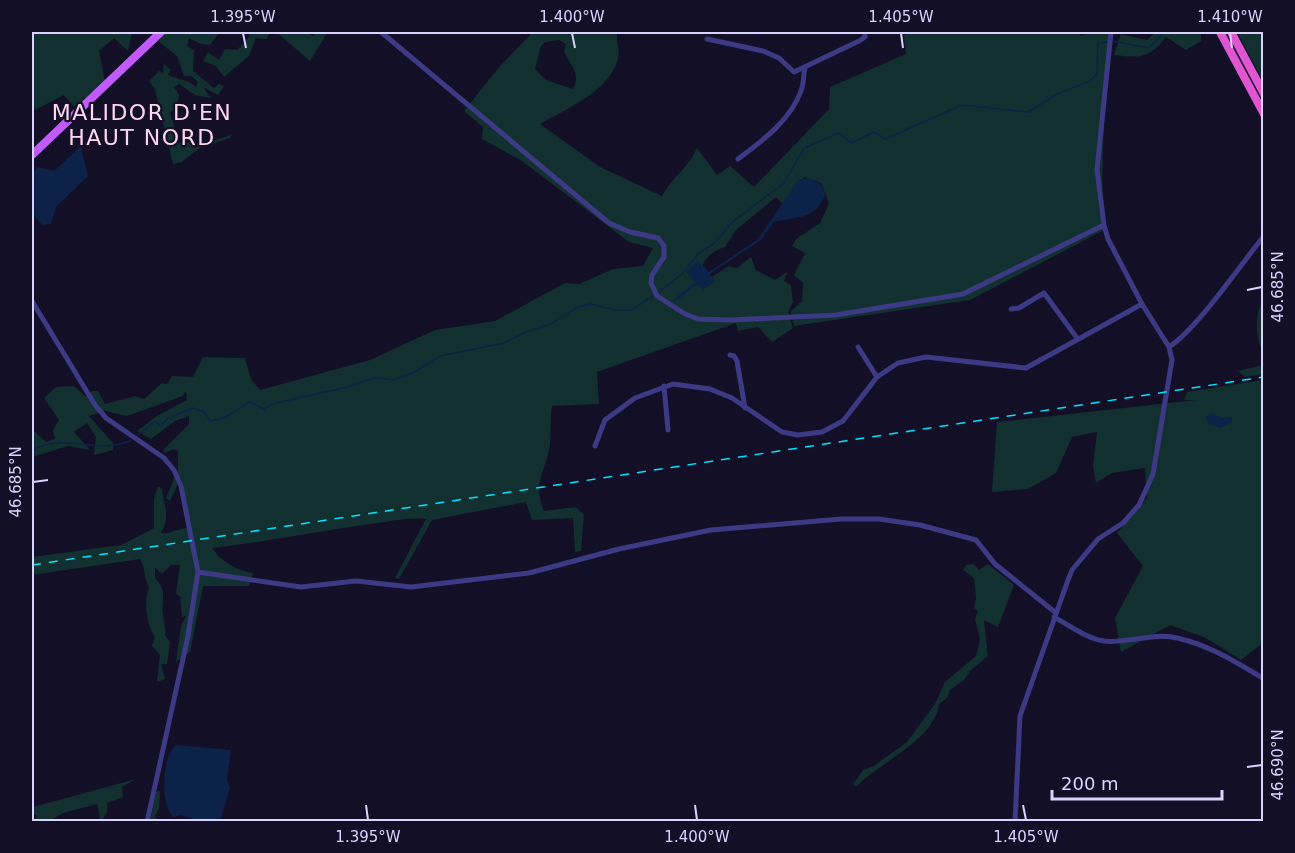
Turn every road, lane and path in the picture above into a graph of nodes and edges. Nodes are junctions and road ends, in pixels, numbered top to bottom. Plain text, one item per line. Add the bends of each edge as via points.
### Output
1 (161, 32) edge
2 (381, 32) edge
3 (865, 32) edge
4 (1220, 32) edge
5 (1231, 32) edge
6 (1111, 34) edge
7 (707, 39) dead end
8 (805, 68) junction
9 (1263, 94) edge
10 (1263, 114) edge
11 (32, 154) edge
12 (738, 159) dead end
13 (1104, 225) junction
14 (1263, 236) edge
15 (32, 301) edge
16 (1142, 304) junction
17 (1011, 309) dead end
18 (1077, 338) junction
19 (858, 347) dead end
20 (1169, 347) junction
21 (729, 355) dead end
22 (877, 377) junction
23 (664, 386) junction
24 (745, 408) junction
25 (668, 430) dead end
26 (595, 446) dead end
27 (198, 572) junction
28 (1055, 615) junction
29 (1263, 679) edge
30 (147, 822) edge
31 (1015, 822) edge

1 - 11 main road
2 - 13 street via 609,223 658,238 664,246 664,257 651,283 656,293 685,314 712,320 836,315 963,294
3 - 8 street via 865,37
4 - 10 highway
5 - 9 highway
6 - 13 street via 1098,170
7 - 8 street via 764,51 794,72
8 - 12 street via 801,92 787,115 775,130
13 - 16 street
14 - 20 street via 1201,314
15 - 27 street via 94,405 106,418 164,458 174,470 181,486
16 - 18 street
16 - 20 street
17 - 18 street via 1044,293
18 - 22 street via 1026,368 926,357 898,363
19 - 22 street
20 - 28 street via 1172,366 1147,491 1127,519 1098,539 1072,570
21 - 24 street via 737,361
22 - 24 street via 843,421 822,432 782,432
23 - 24 street via 711,389
23 - 25 street
23 - 26 street via 635,398 605,420
27 - 28 street via 301,587 356,581 422,586 529,573 711,530 841,519 899,522 976,540 995,564
27 - 30 street
28 - 29 street via 1094,639 1176,637 1227,656
28 - 31 street via 1017,731

